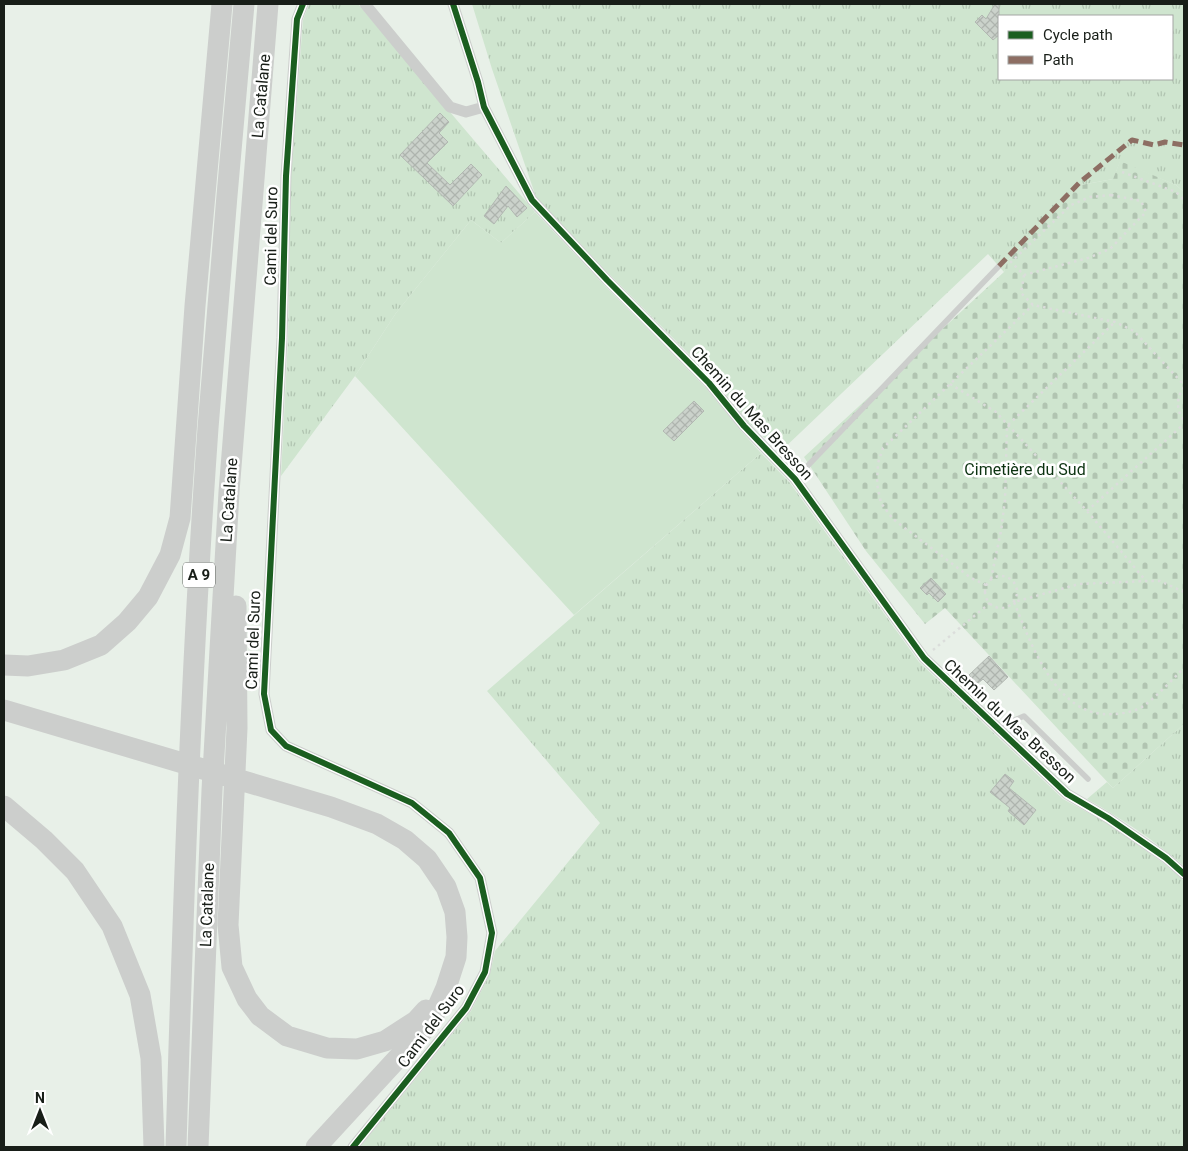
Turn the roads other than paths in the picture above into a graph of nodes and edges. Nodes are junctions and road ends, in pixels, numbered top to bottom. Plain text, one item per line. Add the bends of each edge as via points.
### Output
1 (222, 4) edge
2 (244, 4) edge
3 (268, 4) edge
4 (303, 4) edge
5 (365, 4) edge
6 (453, 4) edge
7 (484, 106) junction
8 (999, 266) dead end
9 (795, 479) junction
10 (229, 492) junction
11 (4, 665) edge
12 (4, 710) edge
13 (996, 728) junction
14 (1088, 779) dead end
15 (4, 806) edge
16 (1184, 874) edge
17 (446, 988) junction
18 (154, 1147) edge
19 (176, 1147) edge
20 (198, 1147) edge
21 (316, 1147) edge
22 (352, 1147) edge

1 - 11 highway via 180,518 170,555 148,597 101,645 64,660 28,666
2 - 19 highway, La Catalane / A 9 via 199,575 183,882
3 - 10 highway, La Catalane / A 9
4 - 22 street, Cami del Suro via 297,19 286,176 282,338 264,694 271,730 286,746 412,803 449,833 480,878 492,934 485,972 466,1008
5 - 7 street via 450,107 466,112
6 - 7 street, Chemin du Mas Bresson
7 - 9 street, Chemin du Mas Bresson via 532,200 709,383 744,426
8 - 9 lane
9 - 13 street, Chemin du Mas Bresson via 924,658
10 - 17 highway via 240,537 228,925 232,967 260,1016 287,1036 328,1048 357,1048 385,1041 416,1021
10 - 20 highway, La Catalane / A 9 via 212,790
12 - 17 highway via 331,806 377,824 405,840 427,858 446,887 455,912 456,957
13 - 14 lane via 1024,716
13 - 16 street, Chemin du Mas Bresson via 1067,794 1108,818
15 - 18 highway via 75,871 112,926 140,995 151,1058
17 - 21 highway via 431,1022

